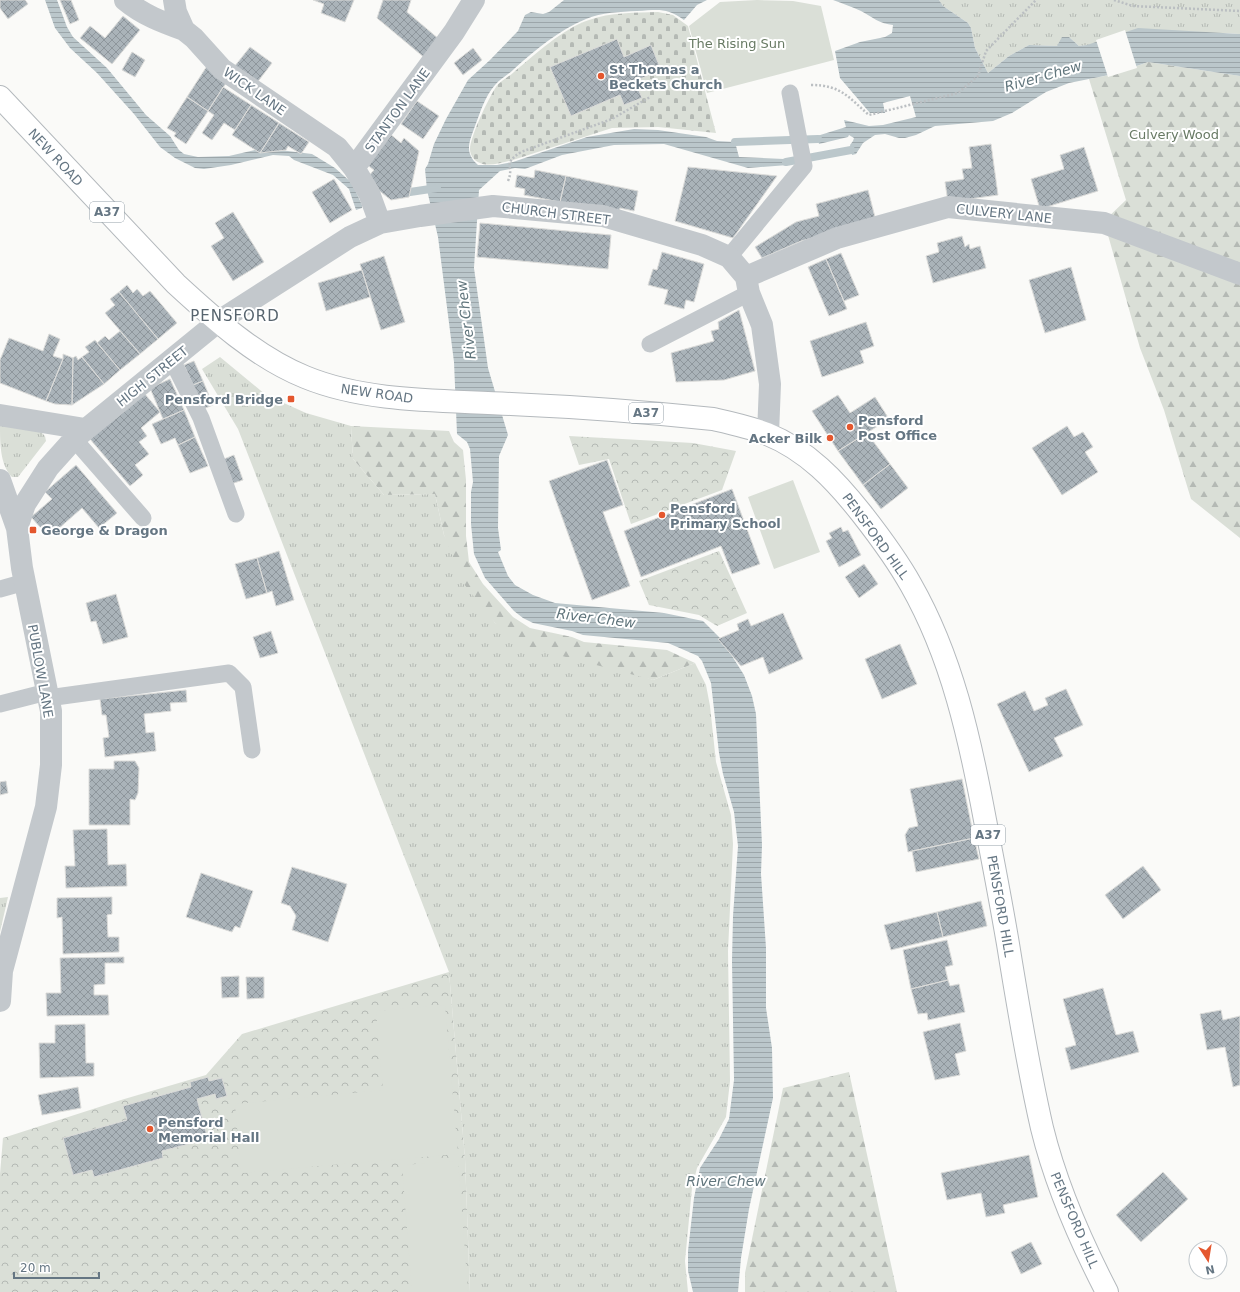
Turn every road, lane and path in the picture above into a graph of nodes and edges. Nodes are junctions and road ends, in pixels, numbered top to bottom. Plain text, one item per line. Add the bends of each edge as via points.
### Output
1 (125, 0) edge
2 (174, 0) edge
3 (474, 0) edge
4 (1036, 0) edge
5 (1114, 0) edge
6 (1240, 11) edge
7 (184, 30) junction
8 (790, 93) joint
9 (0, 97) edge
10 (650, 97) dead end
11 (354, 168) junction
12 (511, 175) dead end
13 (380, 223) junction
14 (729, 257) junction
15 (1240, 274) edge
16 (747, 285) junction
17 (219, 321) junction
18 (650, 344) dead end
19 (172, 360) junction
20 (0, 415) edge
21 (80, 434) junction
22 (768, 434) junction
23 (0, 480) edge
24 (236, 514) dead end
25 (143, 518) dead end
26 (17, 528) junction
27 (25, 582) junction
28 (0, 589) edge
29 (48, 695) junction
30 (0, 704) edge
31 (252, 750) dead end
32 (0, 1001) edge
33 (1107, 1292) edge

1 - 7 street via 156,20
2 - 7 street, WICK LANE
3 - 11 street, STANTON LANE via 454,32
4 - 8 path via 986,50 978,76 958,93 869,116 842,91 824,85 799,84
5 - 6 path via 1133,6
7 - 11 street, WICK LANE via 222,69 337,147
8 - 14 lane via 804,166
9 - 17 highway, NEW ROAD / A37 via 176,284
10 - 12 path via 612,119 521,152 509,162
11 - 13 street via 369,193
13 - 14 street, CHURCH STREET via 493,206 603,216 702,245
13 - 17 street, CHURCH STREET via 350,237
14 - 16 street, CHURCH STREET
15 - 16 street, CULVERY LANE via 1104,223 948,207 837,238
16 - 18 lane
16 - 22 street, CHURCH STREET via 762,325 770,384
17 - 19 street, HIGH STREET
17 - 22 highway, NEW ROAD / A37 via 284,367 335,388 428,400 521,404 713,419
19 - 21 street, HIGH STREET
19 - 24 lane via 200,418
20 - 21 street
21 - 25 lane
21 - 26 street, PUBLOW LANE via 48,468 25,504
22 - 33 highway, PENSFORD HILL / A37 via 807,456 840,487 859,510 899,564 939,645 959,703 976,772 1023,1036 1043,1130 1064,1196
23 - 26 street
26 - 27 street, PUBLOW LANE
27 - 28 lane
27 - 29 street, PUBLOW LANE
29 - 30 lane
29 - 31 lane via 229,673 243,687
29 - 32 street, PUBLOW LANE via 51,711 51,765 46,807 2,971

